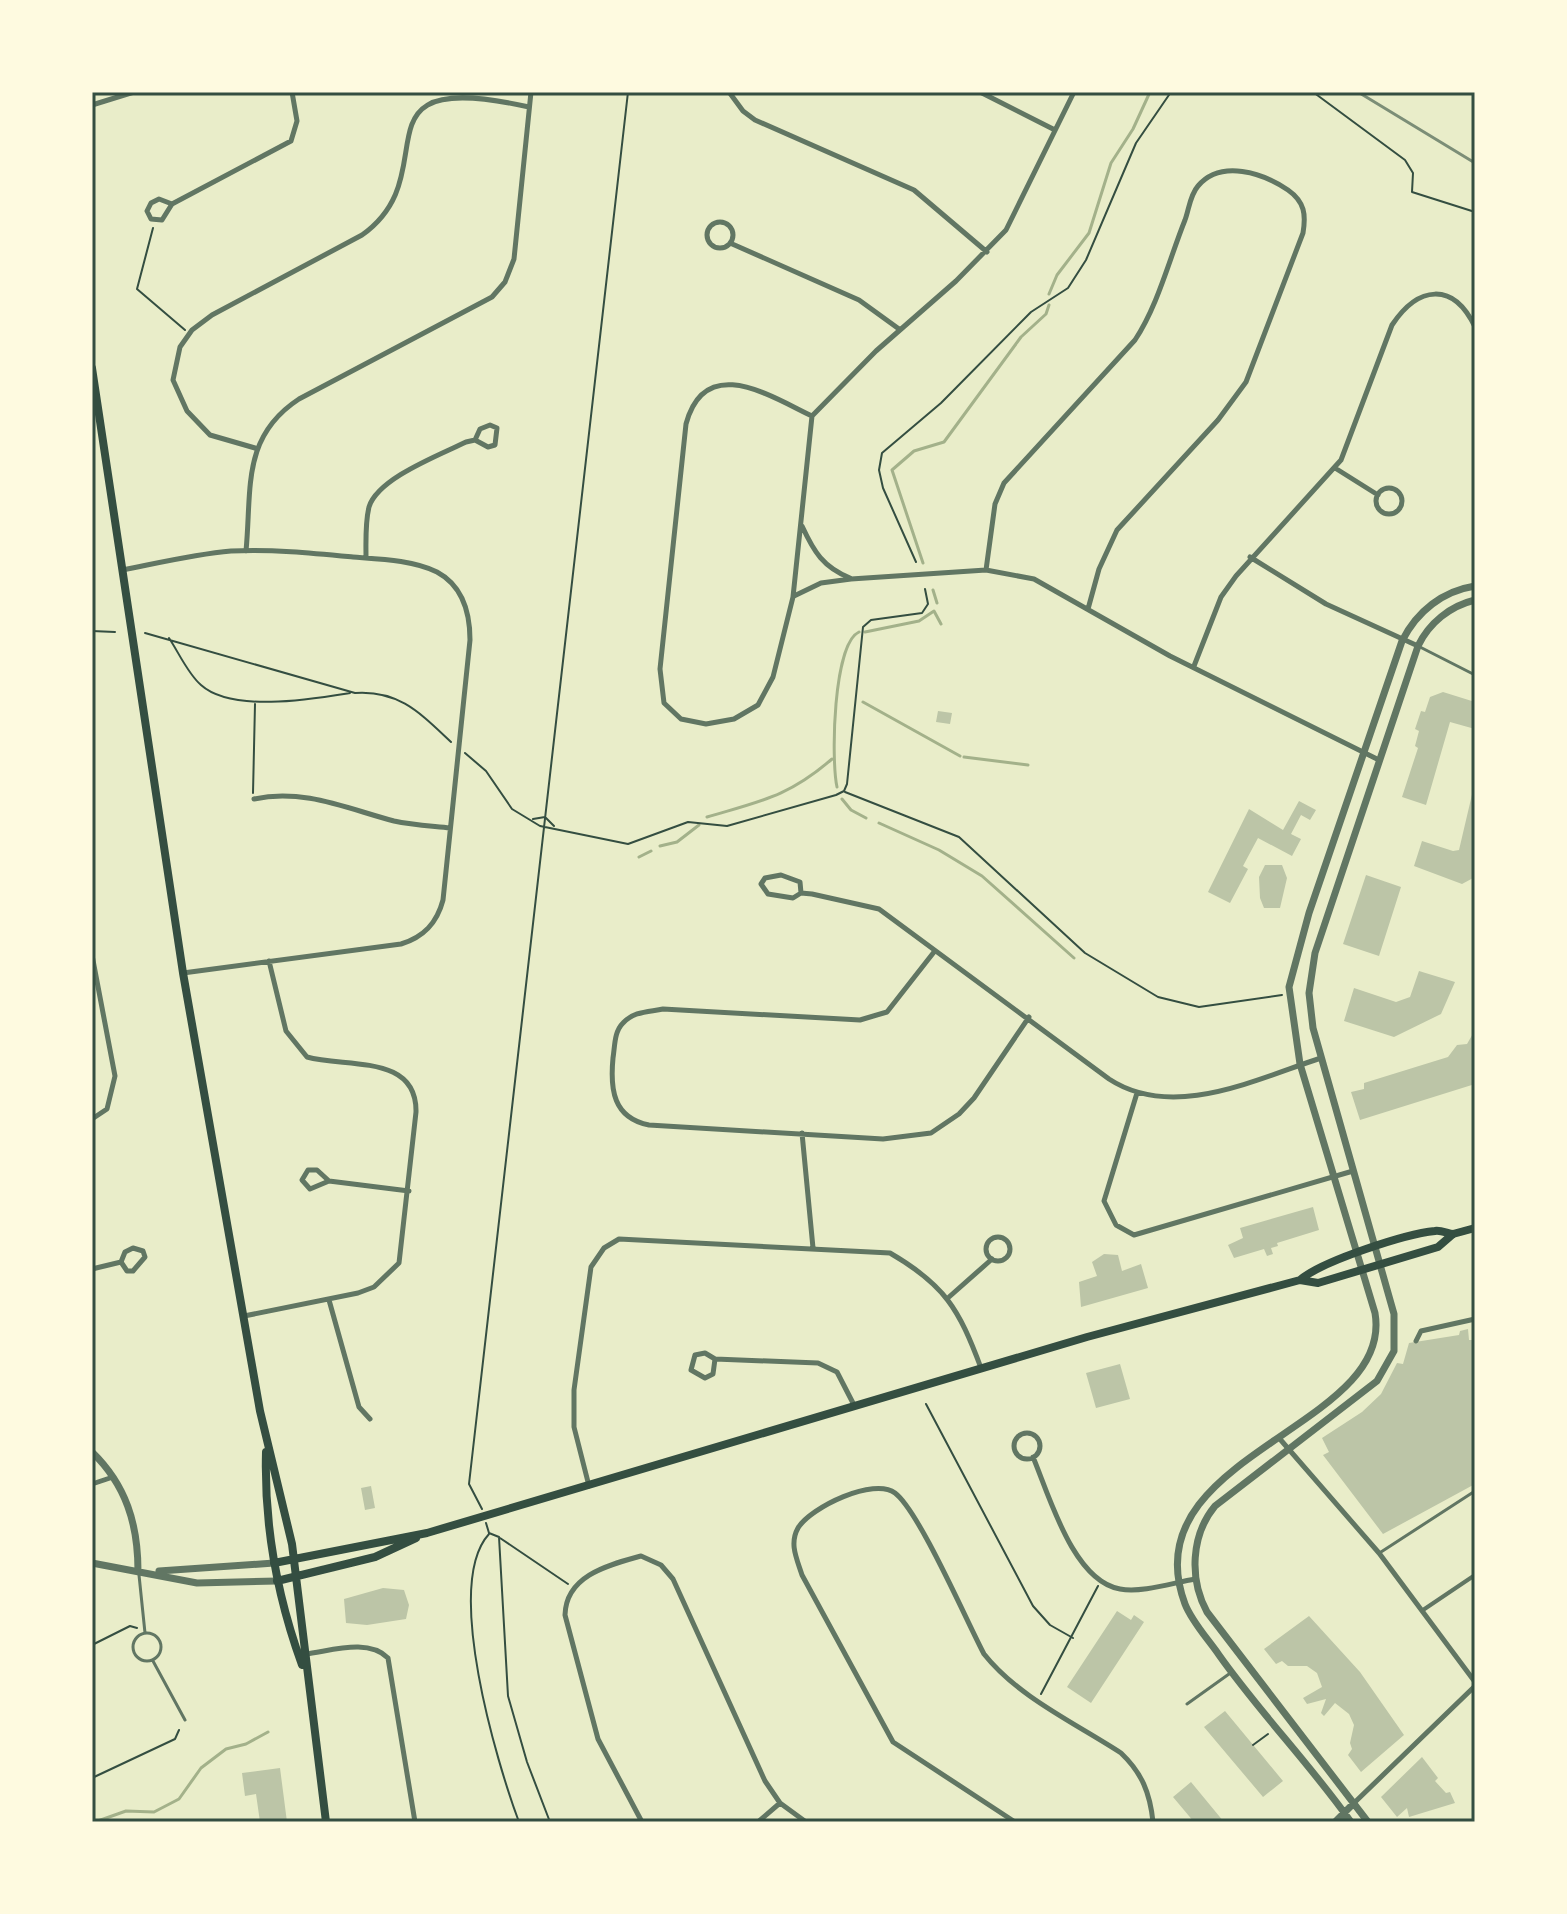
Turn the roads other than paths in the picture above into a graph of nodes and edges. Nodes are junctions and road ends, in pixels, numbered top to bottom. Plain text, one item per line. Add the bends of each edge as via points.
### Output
1 (134, 92) edge
2 (292, 92) edge
3 (531, 92) edge
4 (729, 92) edge
5 (980, 92) edge
6 (1074, 92) edge
7 (92, 105) edge
8 (529, 107) junction
9 (1055, 130) junction
10 (172, 204) junction
11 (730, 243) junction
12 (987, 252) junction
13 (1475, 327) edge
14 (900, 330) junction
15 (92, 368) edge
16 (812, 416) junction
17 (475, 440) junction
18 (255, 448) junction
19 (1335, 468) junction
20 (1378, 495) junction
21 (802, 526) junction
22 (246, 551) junction
23 (1250, 557) junction
24 (366, 558) junction
25 (122, 570) junction
26 (986, 570) junction
27 (851, 579) junction
28 (1475, 586) edge
29 (793, 597) junction
30 (1475, 600) edge
31 (1088, 609) junction
32 (1402, 641) junction
33 (1418, 646) junction
34 (1194, 666) junction
35 (1475, 675) edge
36 (1362, 753) junction
37 (1379, 760) junction
38 (254, 799) road end
39 (450, 828) junction
40 (801, 893) junction
41 (1298, 948) junction
42 (934, 952) junction
43 (1315, 953) junction
44 (92, 955) edge
45 (269, 961) junction
46 (183, 973) junction
47 (1029, 1017) junction
48 (1321, 1058) junction
49 (1300, 1064) junction
50 (1137, 1093) junction
51 (92, 1119) edge
52 (802, 1133) junction
53 (1353, 1171) junction
54 (1335, 1175) junction
55 (329, 1181) junction
56 (409, 1191) junction
57 (1475, 1228) edge
58 (1453, 1234) junction
59 (813, 1248) junction
60 (1374, 1249) junction
61 (1356, 1254) junction
62 (992, 1259) junction
63 (121, 1262) junction
64 (1379, 1264) junction
65 (92, 1269) edge
66 (1361, 1270) junction
67 (1300, 1280) junction
68 (949, 1297) junction
69 (329, 1300) junction
70 (243, 1316) junction
71 (1475, 1319) edge
72 (1416, 1341) dead end
73 (715, 1359) junction
74 (981, 1369) junction
75 (1327, 1400) junction
76 (854, 1406) junction
77 (1339, 1414) junction
78 (370, 1419) dead end
79 (1279, 1438) junction
80 (266, 1447) junction
81 (1288, 1450) junction
82 (92, 1452) edge
83 (1033, 1457) junction
84 (114, 1476) junction
85 (92, 1484) edge
86 (590, 1487) junction
87 (1475, 1491) edge
88 (427, 1533) junction
89 (1184, 1533) junction
90 (1200, 1533) junction
91 (1379, 1553) junction
92 (295, 1559) junction
93 (92, 1563) edge
94 (274, 1563) junction
95 (138, 1571) junction
96 (153, 1572) junction
97 (1475, 1575) edge
98 (297, 1578) junction
99 (1195, 1579) junction
100 (277, 1581) junction
101 (1180, 1582) junction
102 (1423, 1610) junction
103 (145, 1633) junction
104 (305, 1654) junction
105 (153, 1661) junction
106 (1245, 1661) junction
107 (1232, 1673) junction
108 (306, 1674) junction
109 (1475, 1684) edge
110 (1187, 1704) dead end
111 (185, 1720) dead end
112 (780, 1803) junction
113 (1353, 1804) junction
114 (1345, 1813) junction
115 (326, 1822) edge
116 (415, 1822) edge
117 (642, 1822) edge
118 (758, 1822) edge
119 (806, 1822) edge
120 (1015, 1822) edge
121 (1153, 1822) edge
122 (1335, 1822) edge
123 (1351, 1822) edge
124 (1368, 1822) edge

1 - 7 street
2 - 10 street via 297,121 291,141
3 - 8 street
4 - 12 street via 755,120 914,190
5 - 9 street
6 - 9 street
8 - 18 street via 514,259 505,282 492,297 284,409
8 - 18 street via 455,97 429,102 407,136 400,186 384,218 362,235 212,315 189,334 174,367 180,401 210,435
9 - 12 street via 1006,230
10 - 10 street via 162,220 151,219 147,211 159,199
11 - 11 street via 728,225 720,222 709,228 708,240 714,247
11 - 14 street via 859,300
12 - 14 street
13 - 19 street via 1458,300 1439,294 1405,305 1392,325
14 - 16 street
15 - 25 main road
16 - 21 street
16 - 29 street via 734,383 707,390 693,404 686,424 660,669 664,703 674,715 706,724 734,719 758,705 773,677
17 - 17 street via 495,445 497,428 480,429
17 - 24 street via 397,477 380,491 369,506
18 - 22 street
19 - 20 street
19 - 23 street
20 - 20 street via 1380,512 1390,515 1400,509 1402,498 1395,489
21 - 27 street via 828,569
21 - 29 street
22 - 24 street
22 - 25 street
23 - 32 street via 1326,604
23 - 34 street via 1221,597
24 - 39 street via 437,572 459,592 469,614
25 - 46 main road
26 - 27 street
26 - 31 street via 1034,579
26 - 31 street via 995,504 1004,483 1135,340 1197,187 1218,171 1238,171 1282,186 1301,202 1303,233 1246,382 1117,530
27 - 29 street via 821,583
28 - 32 street via 1440,598
30 - 33 street via 1442,616
31 - 34 street
32 - 33 street
32 - 36 street
33 - 35 lane
33 - 37 street
34 - 36 street
36 - 37 street
36 - 41 street
37 - 43 street
38 - 39 street via 328,801 400,822
39 - 45 street via 440,912 421,935 401,944
40 - 40 street via 800,882 781,875 761,884 768,894 793,898
40 - 42 street via 879,909
41 - 43 street
41 - 49 street via 1289,994
42 - 47 street
42 - 52 street via 887,1012 860,1020 663,1009 642,1012 620,1027 610,1080 616,1103 634,1120
43 - 48 street via 1309,1003
44 - 51 street via 115,1076 107,1109
45 - 46 street
45 - 56 street via 286,1031 307,1057 385,1068 411,1085 416,1112
46 - 70 main road
47 - 50 street via 1109,1079
47 - 52 street via 974,1098 931,1133 883,1139
48 - 49 street
48 - 53 street
49 - 50 street via 1188,1096
49 - 54 street
50 - 54 street via 1104,1201 1116,1225 1134,1235
52 - 59 street
53 - 54 street
53 - 60 street
54 - 61 street
55 - 55 street via 317,1170 308,1170 302,1180 310,1189
55 - 56 street
56 - 69 street via 399,1263 374,1287
57 - 58 main road
58 - 60 main road via 1437,1230
58 - 64 main road via 1438,1247
59 - 68 street via 890,1253
59 - 86 street via 619,1239 604,1248 591,1267 574,1390 576,1437
60 - 61 main road
60 - 64 street
61 - 66 street
61 - 67 main road via 1314,1269
62 - 62 street via 1000,1261 1008,1254 1004,1239 988,1243
62 - 68 street
63 - 63 street via 133,1271 145,1257 143,1251 133,1248
63 - 65 street
64 - 66 main road
64 - 77 street via 1395,1320 1394,1351 1379,1379
66 - 67 main road via 1318,1283
66 - 75 street via 1375,1313 1376,1344 1363,1368
67 - 74 main road
68 - 74 street
69 - 70 street
69 - 78 street via 359,1407
70 - 80 main road
71 - 72 street via 1421,1331
73 - 73 street via 695,1355 691,1370 705,1378 713,1374
73 - 76 street via 818,1363 837,1372
74 - 76 main road
75 - 77 street
75 - 79 street
76 - 86 main road
77 - 81 street
79 - 81 street
79 - 89 street via 1208,1493
80 - 92 main road
80 - 94 main road via 265,1491
81 - 90 street via 1221,1500
81 - 91 street
82 - 84 street
83 - 83 street via 1040,1446 1036,1437 1018,1435 1013,1445 1017,1455
83 - 101 street via 1063,1529 1100,1582 1129,1589
84 - 85 street
84 - 95 street via 136,1525
86 - 88 main road
87 - 91 lane
88 - 92 main road
88 - 98 main road via 375,1557
89 - 90 street
89 - 101 street
90 - 99 street
91 - 102 street
92 - 94 main road
92 - 98 main road
93 - 95 street
94 - 96 street
94 - 100 main road
95 - 96 street
95 - 103 lane
96 - 100 street via 197,1583
97 - 102 street
98 - 100 main road
98 - 104 main road
99 - 101 street
99 - 106 street via 1207,1612
100 - 108 main road
101 - 107 street via 1187,1609
102 - 109 street
103 - 105 lane via 162,1645
103 - 105 lane via 134,1642 134,1654 144,1662
104 - 108 main road
104 - 116 street via 365,1647 377,1648 388,1658
105 - 111 lane
106 - 107 street
106 - 113 street
107 - 110 lane
107 - 114 street
108 - 115 main road
109 - 113 street
112 - 117 street via 765,1781 673,1579 661,1565 641,1556 612,1564 572,1587 565,1615 598,1739
112 - 118 street
112 - 119 street
113 - 114 street
113 - 124 street
114 - 122 street
114 - 123 street
120 - 121 street via 914,1759 884,1731 792,1547 797,1529 808,1517 867,1488 884,1487 896,1494 914,1517 984,1654 999,1673 1134,1765 1150,1799

